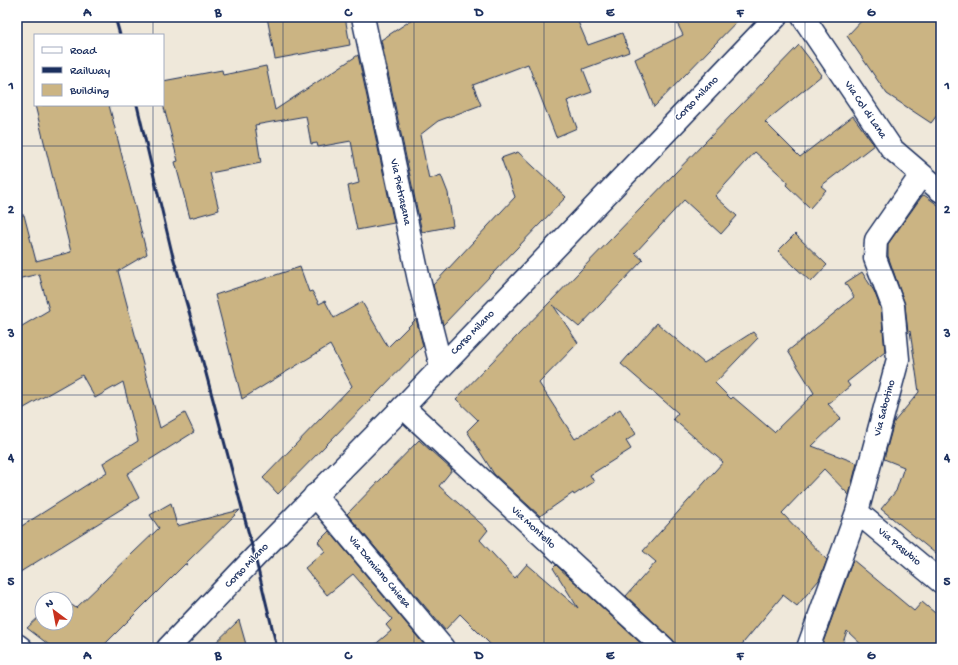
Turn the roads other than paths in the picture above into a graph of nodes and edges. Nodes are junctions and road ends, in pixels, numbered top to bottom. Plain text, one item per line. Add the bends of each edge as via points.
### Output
1 (363, 17) edge
2 (776, 17) edge
3 (803, 17) edge
4 (921, 175) junction
5 (941, 191) edge
6 (441, 366) junction
7 (402, 407) junction
8 (316, 495) junction
9 (857, 512) junction
10 (941, 582) edge
11 (17, 644) edge
12 (21, 648) edge
13 (168, 648) edge
14 (443, 648) edge
15 (664, 648) edge
16 (808, 648) edge

1 - 6 street, Via Pietrasana via 419,280
2 - 6 street, Corso Milano
3 - 4 street, Via Col di Lana via 892,149
4 - 5 street, Via Col di Lana
4 - 9 street, Via Sabotino via 876,240 875,258 893,306 898,359
6 - 7 street, Corso Milano
7 - 8 street, Corso Milano
7 - 15 street, Via Montello
8 - 13 street, Corso Milano
8 - 14 street, Via Damiano Chiesa
9 - 10 street, Via Pasubio
9 - 16 street, Via Sabotino
11 - 12 street

